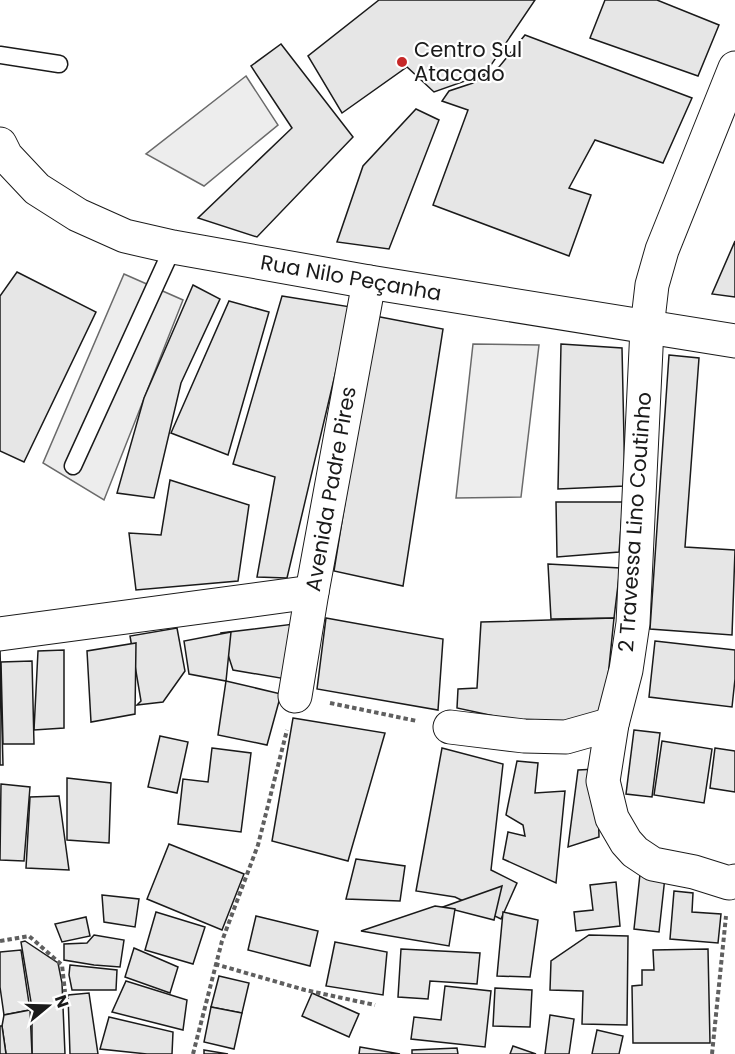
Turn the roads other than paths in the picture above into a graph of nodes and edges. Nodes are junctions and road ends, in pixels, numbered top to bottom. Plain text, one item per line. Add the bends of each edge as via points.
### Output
1 (0, 55) edge
2 (59, 64) dead end
3 (735, 68) edge
4 (0, 144) edge
5 (173, 247) junction
6 (369, 282) junction
7 (647, 328) junction
8 (735, 341) edge
9 (73, 466) dead end
10 (312, 592) junction
11 (0, 634) edge
12 (295, 696) road end
13 (612, 724) junction
14 (450, 727) road end
15 (732, 882) edge

1 - 2 lane
3 - 7 street, 2 Travessa Lino Coutinho via 662,250 652,285
4 - 5 street, Rua Nilo Peçanha via 37,189 78,215 125,236
5 - 6 street, Rua Nilo Peçanha
5 - 9 lane
6 - 7 street, Rua Nilo Peçanha
6 - 10 street, Avenida Padre Pires
7 - 8 street, Rua Nilo Peçanha
7 - 13 street, 2 Travessa Lino Coutinho via 633,623
10 - 11 street
10 - 12 street, Avenida Padre Pires
13 - 14 street via 566,737
13 - 15 street, 2 Travessa Lino Coutinho via 603,781 612,818 626,842 653,864

